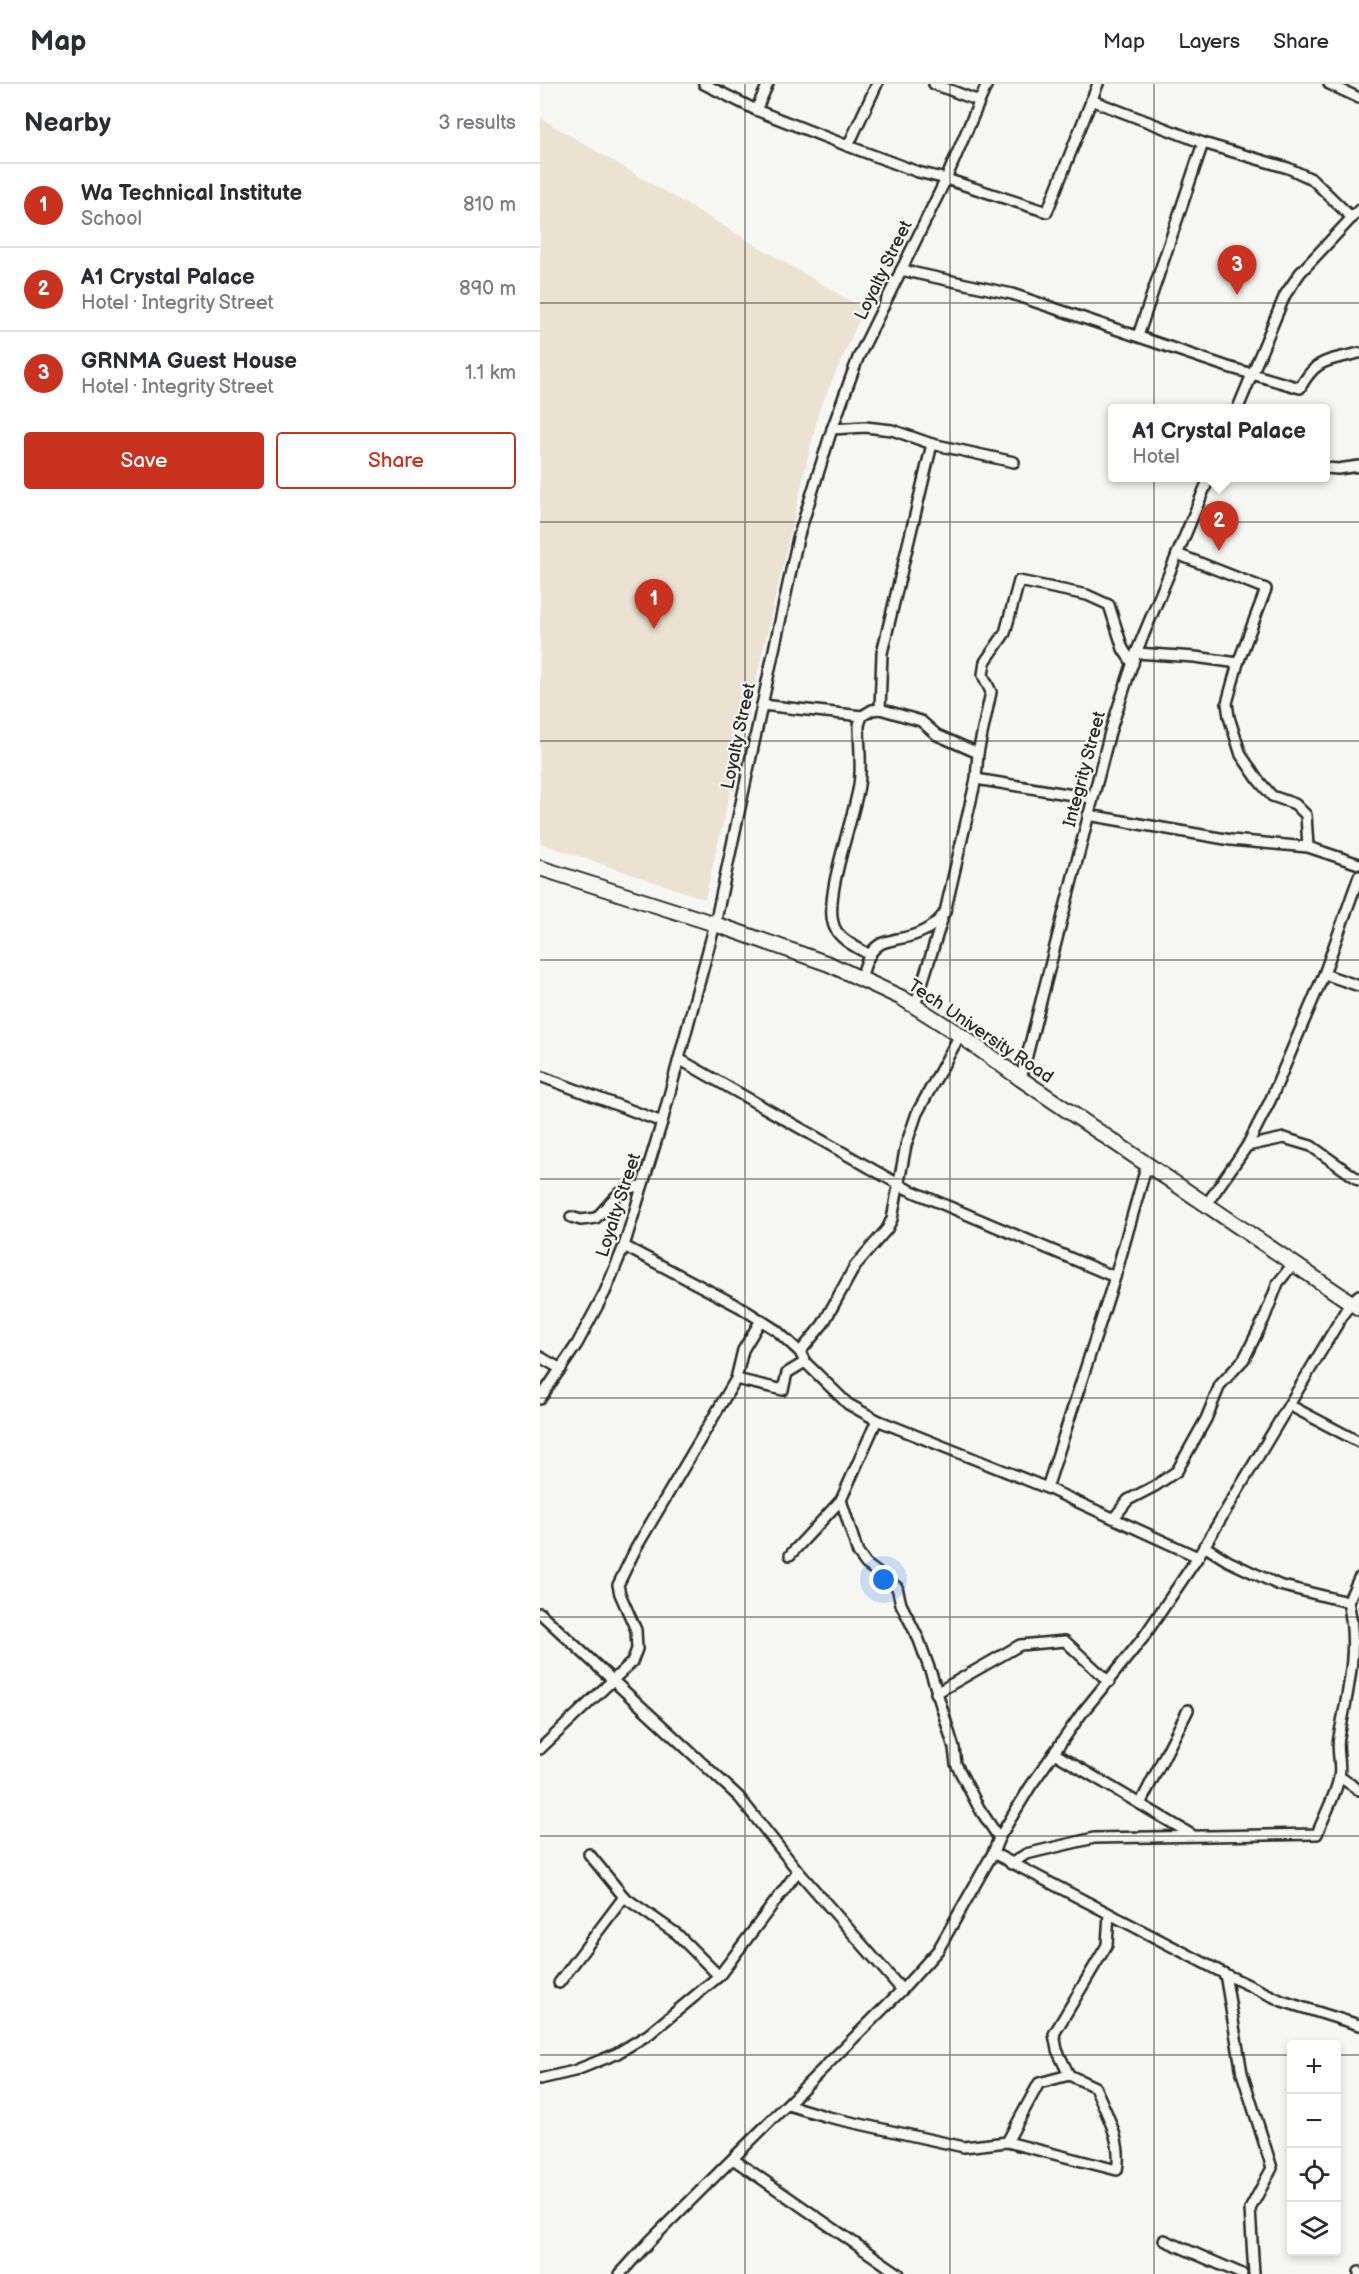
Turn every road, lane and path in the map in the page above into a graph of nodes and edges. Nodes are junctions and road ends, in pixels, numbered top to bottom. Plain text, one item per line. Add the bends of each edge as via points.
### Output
1 (704, 84) edge
2 (768, 84) edge
3 (877, 84) edge
4 (934, 84) edge
5 (987, 84) edge
6 (1098, 84) edge
7 (1329, 84) edge
8 (1359, 98) edge
9 (1091, 100) junction
10 (979, 101) junction
11 (756, 110) junction
12 (1203, 143) junction
13 (848, 146) junction
14 (946, 179) junction
15 (1356, 214) edge
16 (901, 270) junction
17 (1138, 336) junction
18 (1359, 353) edge
19 (1251, 374) junction
20 (1240, 404) edge
21 (832, 429) junction
22 (932, 444) junction
23 (1014, 462) dead end
24 (1359, 466) edge
25 (1330, 468) edge
26 (1207, 482) edge
27 (1178, 554) junction
28 (1136, 653) junction
29 (1238, 663) junction
30 (1133, 664) junction
31 (762, 705) junction
32 (880, 709) junction
33 (862, 716) junction
34 (978, 753) junction
35 (976, 779) junction
36 (1091, 798) junction
37 (1088, 815) junction
38 (1308, 847) junction
39 (1359, 864) edge
40 (540, 868) edge
41 (1359, 876) edge
42 (945, 912) junction
43 (715, 924) junction
44 (870, 955) junction
45 (1324, 974) junction
46 (861, 978) junction
47 (1359, 986) edge
48 (915, 1006) junction
49 (960, 1035) junction
50 (679, 1059) junction
51 (540, 1076) edge
52 (1021, 1079) junction
53 (662, 1122) junction
54 (1247, 1146) junction
55 (1147, 1164) junction
56 (1359, 1180) edge
57 (898, 1184) junction
58 (642, 1186) junction
59 (1206, 1205) junction
60 (571, 1217) dead end
61 (624, 1246) junction
62 (1293, 1264) junction
63 (1115, 1277) junction
64 (1356, 1302) edge
65 (761, 1320) junction
66 (800, 1352) junction
67 (540, 1357) edge
68 (805, 1362) junction
69 (561, 1369) junction
70 (736, 1379) junction
71 (540, 1399) edge
72 (1289, 1405) junction
73 (877, 1419) junction
74 (1359, 1442) edge
75 (1047, 1488) junction
76 (841, 1500) junction
77 (1114, 1518) junction
78 (1204, 1546) junction
79 (790, 1555) dead end
80 (1198, 1557) junction
81 (1359, 1578) edge
82 (1348, 1602) junction
83 (540, 1613) edge
84 (613, 1680) junction
85 (1109, 1682) junction
86 (936, 1693) junction
87 (1188, 1710) dead end
88 (540, 1749) edge
89 (1054, 1753) junction
90 (1340, 1777) junction
91 (1359, 1790) edge
92 (1140, 1804) junction
93 (1194, 1836) junction
94 (999, 1838) junction
95 (993, 1853) junction
96 (589, 1854) dead end
97 (1011, 1864) junction
98 (798, 1871) junction
99 (624, 1897) junction
100 (1109, 1914) junction
101 (1225, 1974) junction
102 (720, 1976) junction
103 (559, 1983) dead end
104 (902, 1990) junction
105 (1359, 2025) edge
106 (1069, 2074) junction
107 (540, 2079) edge
108 (788, 2105) junction
109 (1007, 2142) junction
110 (733, 2159) junction
111 (1164, 2240) dead end
112 (620, 2274) edge
113 (898, 2274) edge
114 (1242, 2274) edge
115 (1254, 2274) edge

1 - 11 street
2 - 11 street
3 - 13 street
4 - 10 street
5 - 10 street, Loyalty Street
6 - 9 street
7 - 8 street
9 - 12 street
9 - 14 street via 1047,212
10 - 14 street, Loyalty Street
11 - 13 street
12 - 15 street via 1312,179
12 - 17 street
13 - 14 street
14 - 16 street, Loyalty Street
15 - 19 street via 1300,273 1285,295
16 - 17 street via 1012,294
16 - 21 street, Loyalty Street via 858,358
17 - 19 street
18 - 19 street via 1323,360 1300,388
19 - 20 street
21 - 22 street via 892,430
21 - 31 street, Loyalty Street via 798,538
22 - 23 street
22 - 32 street via 882,653
24 - 25 street
26 - 27 street, Integrity Street
27 - 28 street, Integrity Street
27 - 29 street via 1266,589
28 - 29 street
28 - 30 street, Integrity Street
29 - 38 street via 1227,703 1241,755 1272,796 1295,804 1306,815
30 - 34 street via 1123,649 1109,605 1087,595 1019,581 1005,633 985,662 983,675 991,692
30 - 36 street, Integrity Street
31 - 33 street
31 - 43 street, Loyalty Street
32 - 33 street
32 - 34 street via 921,722 937,735
33 - 44 street via 859,786 832,910 834,927 845,940
34 - 35 street
35 - 36 street
35 - 42 street
36 - 37 street, Integrity Street
37 - 38 street via 1231,840
37 - 52 street, Integrity Street
38 - 39 street
40 - 43 street, Tech University Road
41 - 45 street
42 - 44 street via 934,926 886,941
42 - 48 street
43 - 46 street, Tech University Road
43 - 50 street, Loyalty Street
44 - 46 street
45 - 47 street
45 - 54 street
46 - 48 street, Tech University Road
48 - 49 street, Tech University Road
49 - 52 street, Tech University Road
49 - 57 street via 917,1113
50 - 53 street, Loyalty Street
50 - 57 street
51 - 53 street
52 - 55 street, Tech University Road
53 - 58 street, Loyalty Street
54 - 56 street via 1284,1138 1311,1146
54 - 59 street
55 - 59 street, Tech University Road
55 - 63 street
57 - 63 street
57 - 66 street via 887,1229 855,1266 823,1324
58 - 60 street via 622,1190 596,1218
58 - 61 street, Loyalty Street
59 - 62 street, Tech University Road
61 - 65 street
61 - 69 street, Loyalty Street via 605,1292
62 - 64 street, Tech University Road
62 - 77 street via 1278,1282 1244,1359 1220,1385 1177,1471 1128,1500
63 - 75 street
64 - 72 street
65 - 66 street
65 - 70 street via 743,1350
66 - 68 street
67 - 69 street
68 - 70 street via 788,1373 783,1390
68 - 73 street via 848,1404
69 - 71 street, Loyalty Street
70 - 84 street via 618,1585 636,1630 636,1649 632,1662
72 - 74 street
72 - 78 street
73 - 75 street
73 - 76 street
75 - 77 street
76 - 79 street
76 - 86 street via 858,1552 866,1564 897,1587
77 - 80 street
78 - 80 street
78 - 82 street via 1279,1585
80 - 85 street
81 - 82 street
82 - 90 street via 1354,1617 1356,1657 1338,1739
83 - 84 street
84 - 88 street
84 - 98 street via 739,1797
85 - 86 street via 1065,1641 1020,1645
85 - 89 street
86 - 94 street via 956,1764
87 - 92 street
89 - 92 street
89 - 94 street
90 - 91 street
90 - 93 street via 1317,1834
92 - 93 street
93 - 97 street via 1094,1838 1026,1854
94 - 95 street
95 - 97 street
95 - 104 street via 938,1950
96 - 99 street
97 - 100 street
98 - 102 street
98 - 104 street
99 - 102 street via 677,1934
99 - 103 street
100 - 101 street
100 - 106 street via 1107,1944 1053,2034
101 - 105 street via 1282,2001
101 - 115 street via 1242,2073 1272,2168 1250,2209
102 - 107 street via 649,2034 616,2054 574,2071
104 - 108 street
106 - 109 street via 1039,2083
106 - 109 street via 1095,2087 1115,2133 1120,2157 1117,2170
108 - 109 street via 964,2147
108 - 110 street
110 - 112 street
110 - 113 street
111 - 114 street

